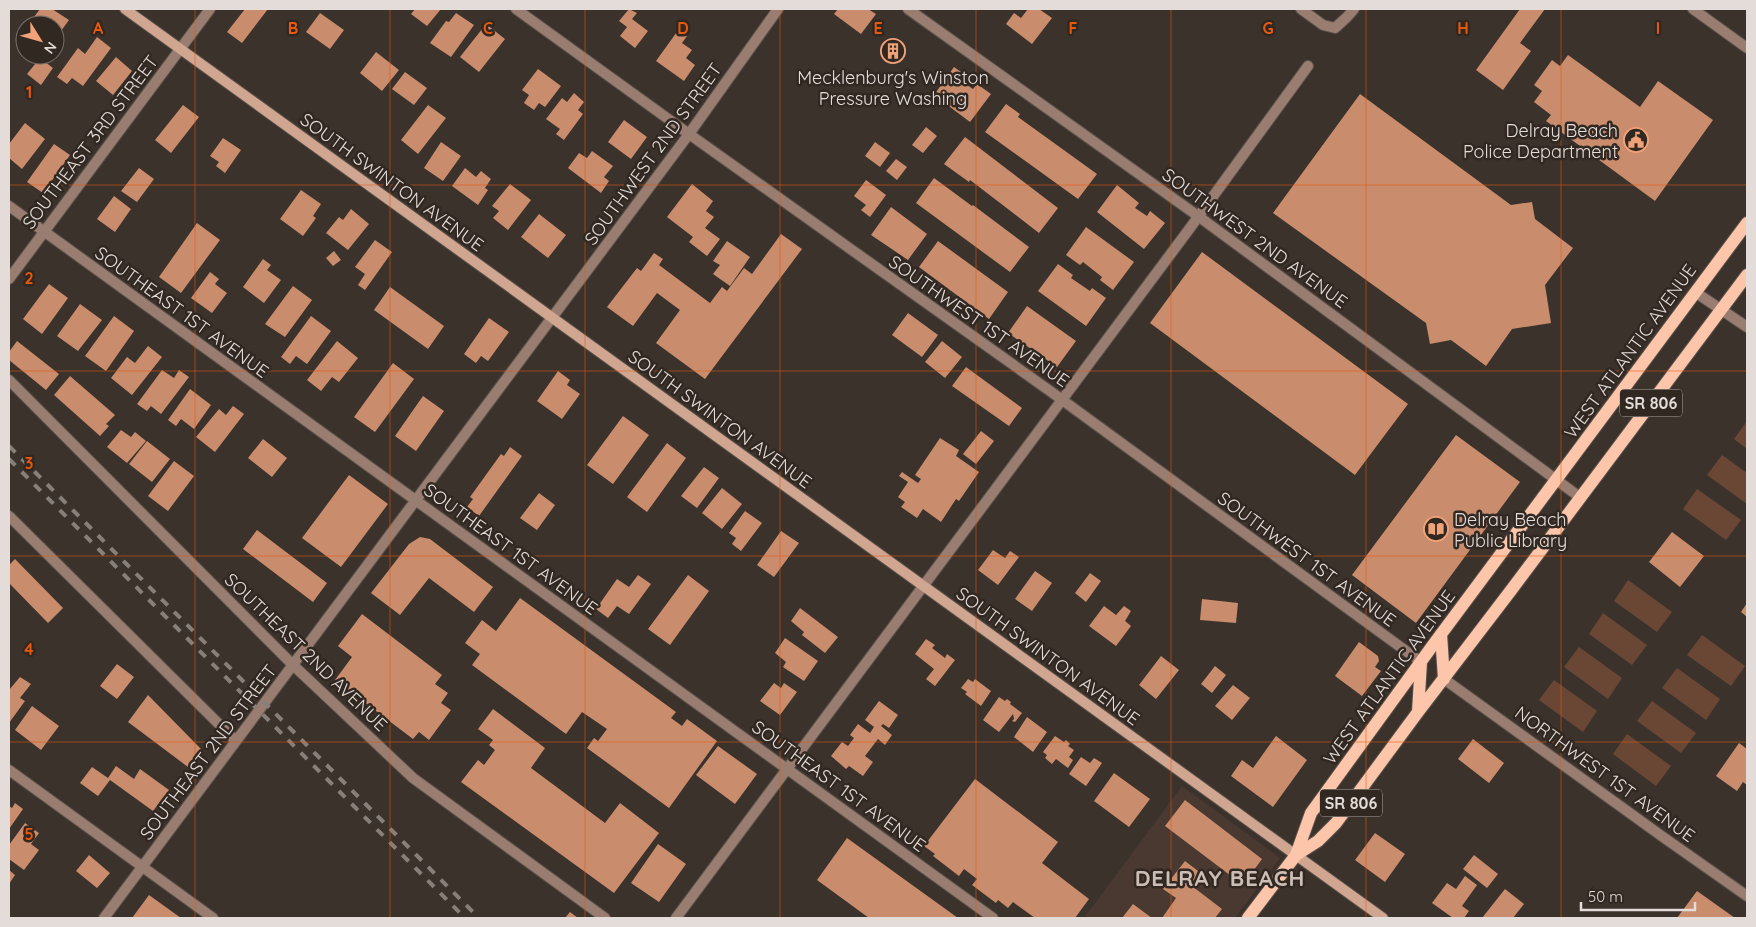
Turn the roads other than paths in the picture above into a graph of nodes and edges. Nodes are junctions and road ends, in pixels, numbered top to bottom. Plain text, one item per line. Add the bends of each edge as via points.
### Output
1 (125, 9) edge
2 (210, 9) edge
3 (516, 9) edge
4 (778, 9) edge
5 (908, 9) edge
6 (1301, 9) edge
7 (1354, 9) edge
8 (1693, 9) edge
9 (180, 48) junction
10 (1747, 48) edge
11 (1308, 66) dead end
12 (689, 134) junction
13 (9, 206) edge
14 (1198, 216) junction
15 (1747, 223) edge
16 (44, 232) junction
17 (1747, 275) edge
18 (9, 279) edge
19 (1696, 292) junction
20 (1722, 308) junction
21 (552, 317) junction
22 (1747, 327) edge
23 (9, 380) edge
24 (1062, 400) junction
25 (1557, 480) junction
26 (1580, 498) junction
27 (415, 500) junction
28 (9, 516) edge
29 (923, 586) junction
30 (1442, 634) junction
31 (1420, 662) junction
32 (293, 665) junction
33 (1444, 679) junction
34 (1418, 712) junction
35 (236, 741) junction
36 (787, 768) junction
37 (9, 770) edge
38 (1296, 855) junction
39 (142, 867) junction
40 (1747, 896) edge
41 (104, 918) edge
42 (214, 918) edge
43 (605, 918) edge
44 (676, 918) edge
45 (993, 918) edge
46 (1248, 918) edge
47 (1383, 918) edge

1 - 9 street, SOUTH SWINTON AVENUE
2 - 9 street, SOUTHEAST 3RD STREET
3 - 12 street, SOUTHWEST 1ST AVENUE
4 - 12 street, SOUTHWEST 2ND STREET
5 - 14 street, SOUTHWEST 2ND AVENUE
6 - 7 street via 1323,25 1335,28
8 - 10 street
9 - 16 street, SOUTHEAST 3RD STREET
9 - 21 street, SOUTH SWINTON AVENUE
11 - 14 street
12 - 21 street, SOUTHWEST 2ND STREET
12 - 24 street, SOUTHWEST 1ST AVENUE
13 - 16 street, SOUTHEAST 1ST AVENUE
14 - 24 street
14 - 25 street, SOUTHWEST 2ND AVENUE
15 - 19 main road, WEST ATLANTIC AVENUE / SR 806
16 - 18 street, SOUTHEAST 3RD STREET
16 - 27 street, SOUTHEAST 1ST AVENUE
17 - 20 main road, SR 806
19 - 20 street
19 - 25 main road, WEST ATLANTIC AVENUE / SR 806
20 - 22 street
20 - 26 main road, SR 806
21 - 27 street, SOUTHEAST 2ND STREET
21 - 29 street, SOUTH SWINTON AVENUE
23 - 32 street, SOUTHEAST 2ND AVENUE
24 - 29 street
24 - 31 street, SOUTHWEST 1ST AVENUE
25 - 26 street, SOUTHWEST 2ND AVENUE
25 - 30 main road, WEST ATLANTIC AVENUE / SR 806
26 - 33 main road, SR 806
27 - 32 street, SOUTHEAST 2ND STREET
27 - 36 street, SOUTHEAST 1ST AVENUE
28 - 35 street
29 - 36 street
29 - 38 street, SOUTH SWINTON AVENUE
30 - 31 main road, WEST ATLANTIC AVENUE / SR 806
30 - 33 main road
31 - 34 main road
31 - 38 main road, WEST ATLANTIC AVENUE / SR 806 via 1311,814
32 - 35 street, SOUTHEAST 2ND STREET
32 - 43 street, SOUTHEAST 2ND AVENUE via 413,778
33 - 34 main road, SR 806
33 - 40 street, NORTHWEST 1ST AVENUE
34 - 38 main road, SR 806 via 1336,823 1318,841
35 - 39 street, SOUTHEAST 2ND STREET
36 - 44 street
36 - 45 street, SOUTHEAST 1ST AVENUE
37 - 39 street
38 - 46 main road, SR 806
38 - 47 street, SOUTH SWINTON AVENUE
39 - 41 street, SOUTHEAST 2ND STREET
39 - 42 street

